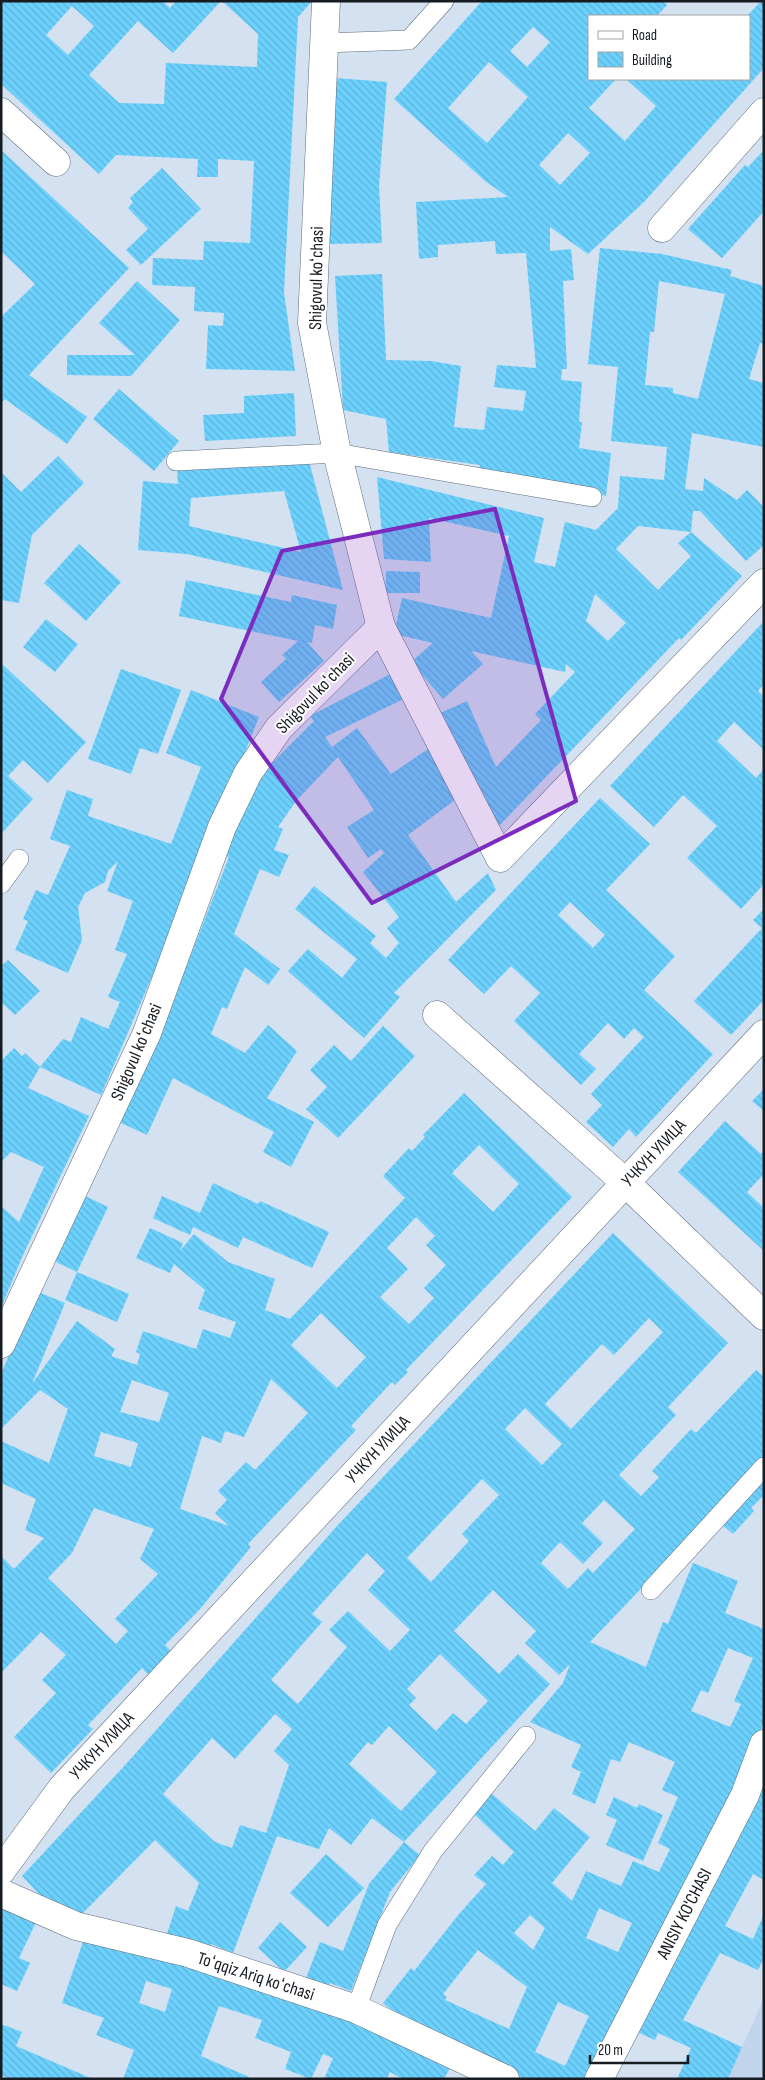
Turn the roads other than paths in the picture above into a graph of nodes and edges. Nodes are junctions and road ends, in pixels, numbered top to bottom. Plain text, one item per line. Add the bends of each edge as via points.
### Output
1 (326, 1) edge
2 (444, 1) edge
3 (324, 44) junction
4 (1, 112) edge
5 (764, 112) edge
6 (56, 162) dead end
7 (662, 228) dead end
8 (338, 453) junction
9 (176, 461) dead end
10 (592, 497) dead end
11 (764, 583) edge
12 (381, 626) junction
13 (19, 859) dead end
14 (1, 884) edge
15 (437, 1015) dead end
16 (764, 1034) edge
17 (626, 1183) junction
18 (764, 1316) edge
19 (1, 1344) edge
20 (764, 1467) edge
21 (651, 1590) dead end
22 (526, 1736) dead end
23 (764, 1744) edge
24 (1, 1871) edge
25 (1, 1893) edge
26 (356, 2009) junction
27 (505, 2079) edge
28 (599, 2079) edge

1 - 3 street, Shigovul koʻchasi
2 - 3 lane via 409,40
3 - 8 street, Shigovul koʻchasi via 312,322
4 - 6 street
5 - 7 street
8 - 9 lane
8 - 10 lane
8 - 12 street, Shigovul koʻchasi
11 - 12 street via 500,858
12 - 19 street, Shigovul koʻchasi via 279,728 248,773 222,827 147,1033
13 - 14 lane
15 - 17 street
16 - 17 street, УЧКУН УЛИЦА
17 - 18 street
17 - 24 street, УЧКУН УЛИЦА via 62,1788
20 - 21 lane
22 - 26 lane via 432,1851 387,1925
23 - 28 street, ANISIY KO'CHASI via 745,1795
25 - 26 street, Toʻqqiz Ariq koʻchasi via 76,1926 188,1953
26 - 27 street, Toʻqqiz Ariq koʻchasi

